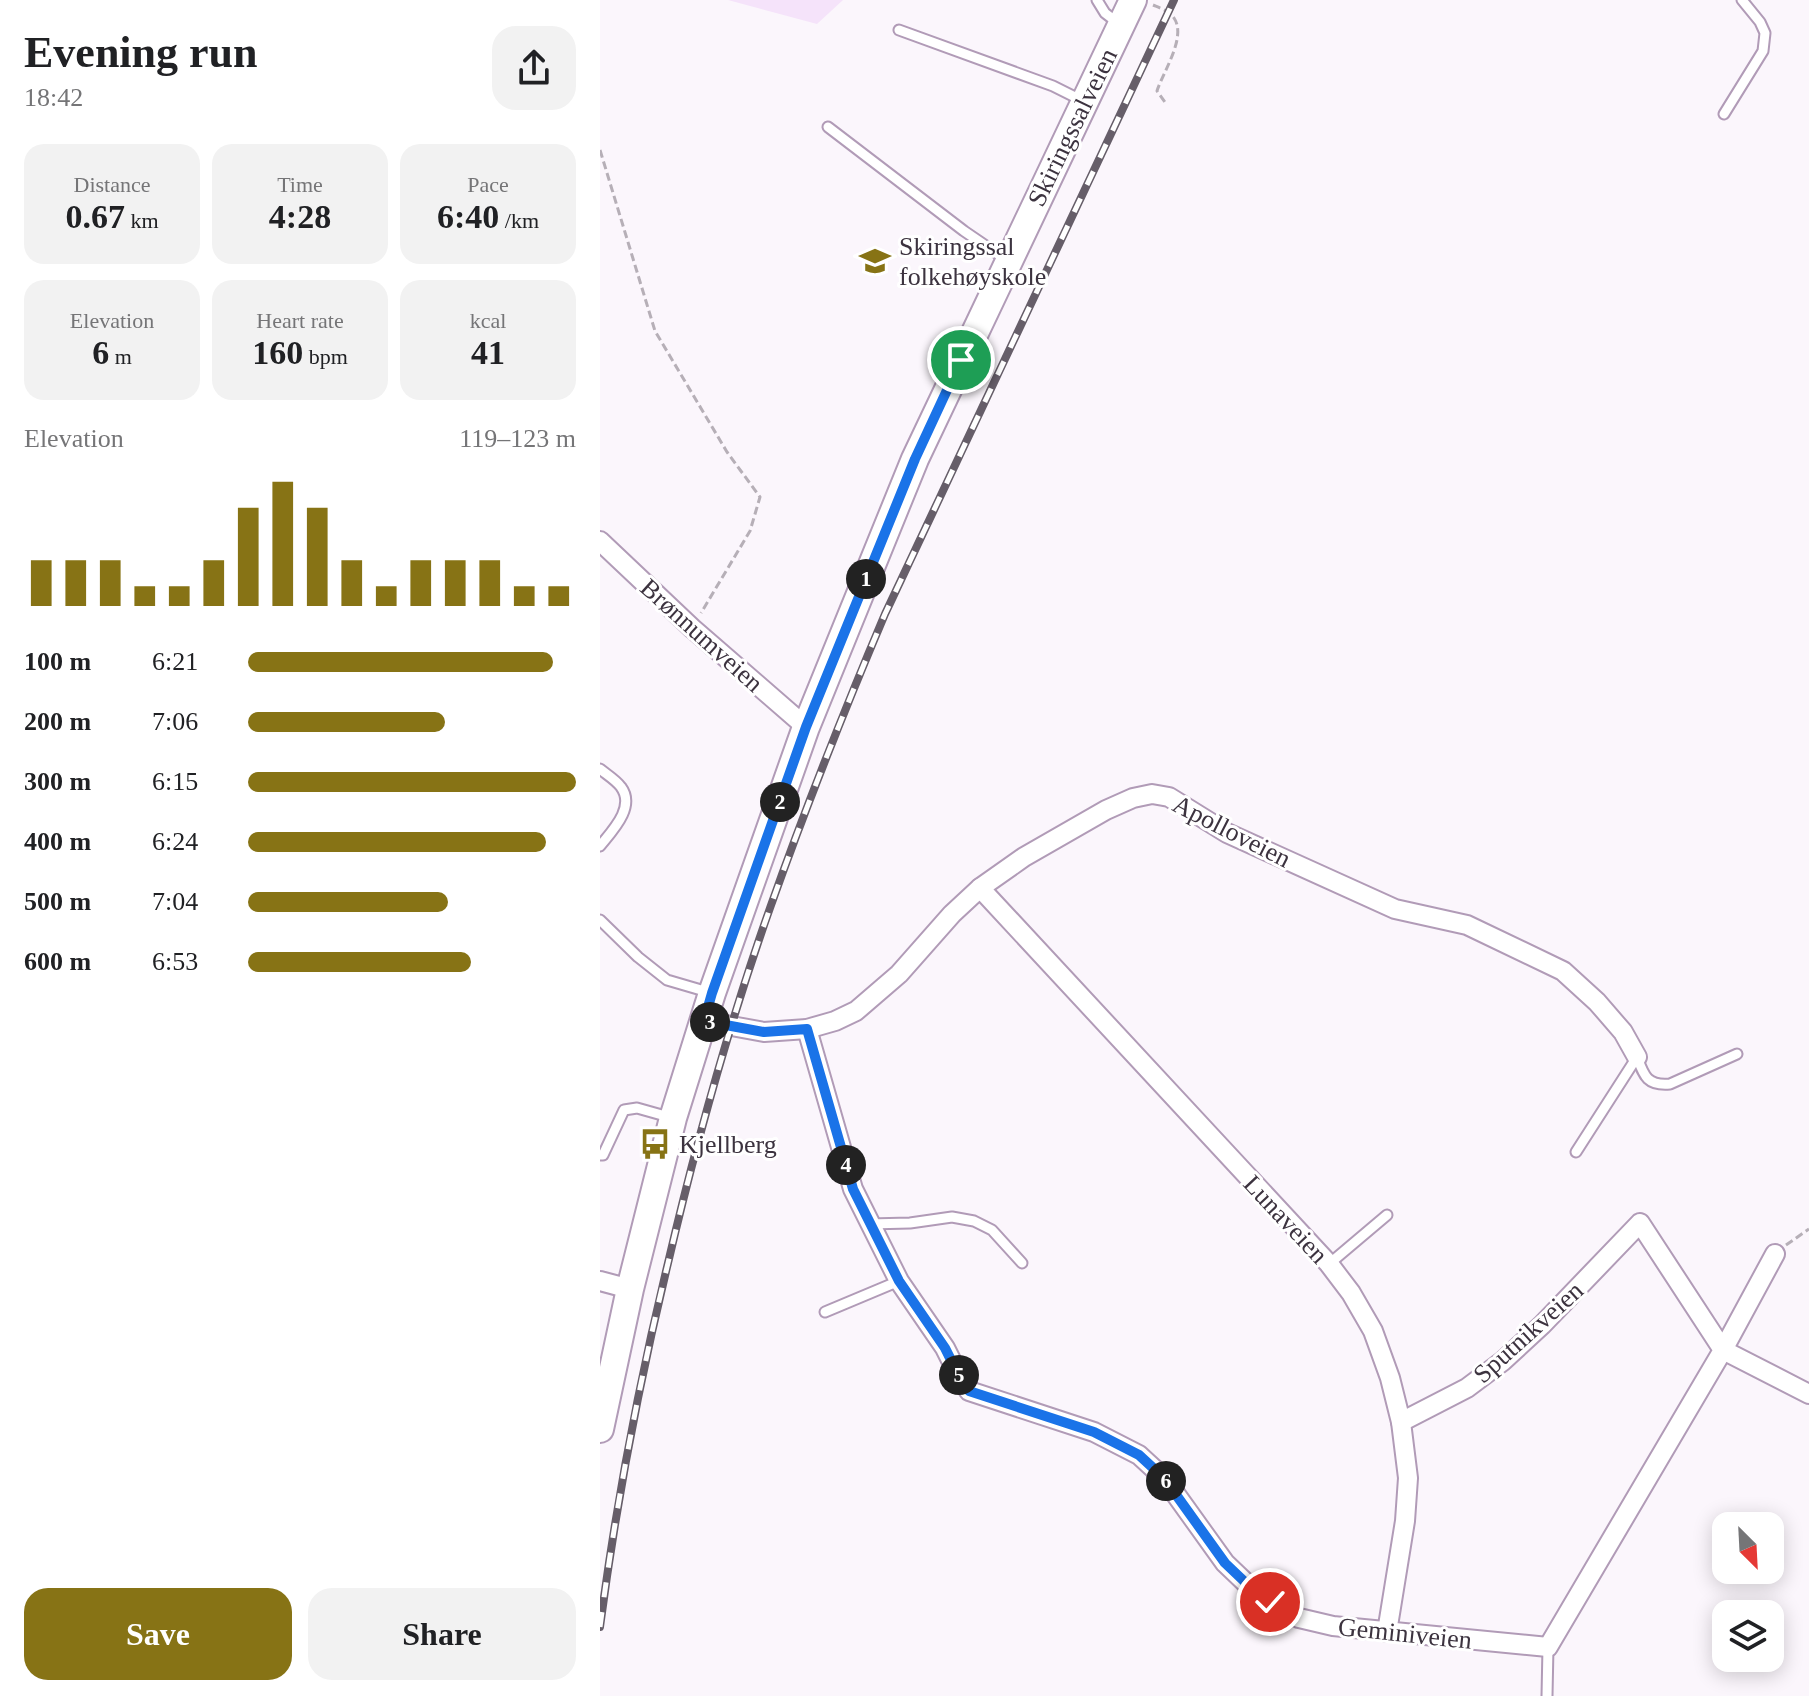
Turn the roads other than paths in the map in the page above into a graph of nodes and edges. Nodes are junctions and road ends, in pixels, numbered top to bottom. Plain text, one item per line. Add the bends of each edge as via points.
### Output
1 (1097, 0) edge
2 (1133, 0) edge
3 (1742, 0) edge
4 (1121, 25) junction
5 (899, 30) dead end
6 (1084, 101) junction
7 (1724, 114) dead end
8 (828, 127) dead end
9 (1008, 261) junction
10 (600, 541) edge
11 (806, 727) junction
12 (600, 769) edge
13 (600, 846) edge
14 (980, 888) junction
15 (600, 920) edge
16 (712, 993) junction
17 (704, 1021) junction
18 (807, 1029) junction
19 (1737, 1054) dead end
20 (1637, 1057) junction
21 (673, 1118) junction
22 (1576, 1152) dead end
23 (600, 1155) edge
24 (1387, 1215) dead end
25 (869, 1224) junction
26 (1775, 1254) road end
27 (1022, 1263) dead end
28 (1329, 1264) junction
29 (600, 1281) edge
30 (899, 1281) junction
31 (630, 1289) junction
32 (825, 1312) dead end
33 (1723, 1350) junction
34 (1809, 1394) edge
35 (1401, 1422) junction
36 (600, 1429) edge
37 (1387, 1632) junction
38 (1548, 1647) junction
39 (1547, 1696) edge

1 - 4 lane
2 - 4 main road, Skiringssalveien
3 - 7 lane via 1765,33 1763,51
4 - 6 main road, Skiringssalveien
5 - 6 lane
6 - 9 main road, Skiringssalveien
8 - 9 lane
9 - 11 main road, Skiringssalveien via 915,459
10 - 11 street, Brønnumveien
11 - 16 main road, Skiringssalveien
12 - 13 lane via 621,786 625,797 625,811
14 - 18 street, Apolloveien via 871,1000 835,1021
14 - 20 street, Apolloveien via 1106,810 1152,794 1169,797 1227,833 1395,909 1467,925 1563,971 1623,1032
14 - 28 street, Lunaveien
15 - 16 lane via 667,980
16 - 17 main road, Skiringssalveien
17 - 18 street, Apolloveien via 764,1032
17 - 21 main road, Skiringssalveien
18 - 25 street, Geminiveien via 853,1189
19 - 20 lane via 1660,1085 1644,1075
20 - 22 lane
21 - 23 lane via 637,1108 624,1110
21 - 31 main road, Skiringssalveien
24 - 28 lane
25 - 27 lane via 952,1217 974,1221 992,1230
25 - 30 street, Geminiveien
26 - 33 street
28 - 35 street, Lunaveien via 1373,1331
29 - 31 street
30 - 32 lane
30 - 37 street, Geminiveien via 969,1391 1094,1432 1139,1455 1164,1478 1225,1563 1270,1602 1299,1618
31 - 36 main road, Skiringssalveien
33 - 34 street
33 - 35 street, Sputnikveien via 1640,1223 1503,1361 1467,1388
33 - 38 street
35 - 37 street, Lunaveien via 1408,1478
37 - 38 street, Geminiveien
38 - 39 lane

